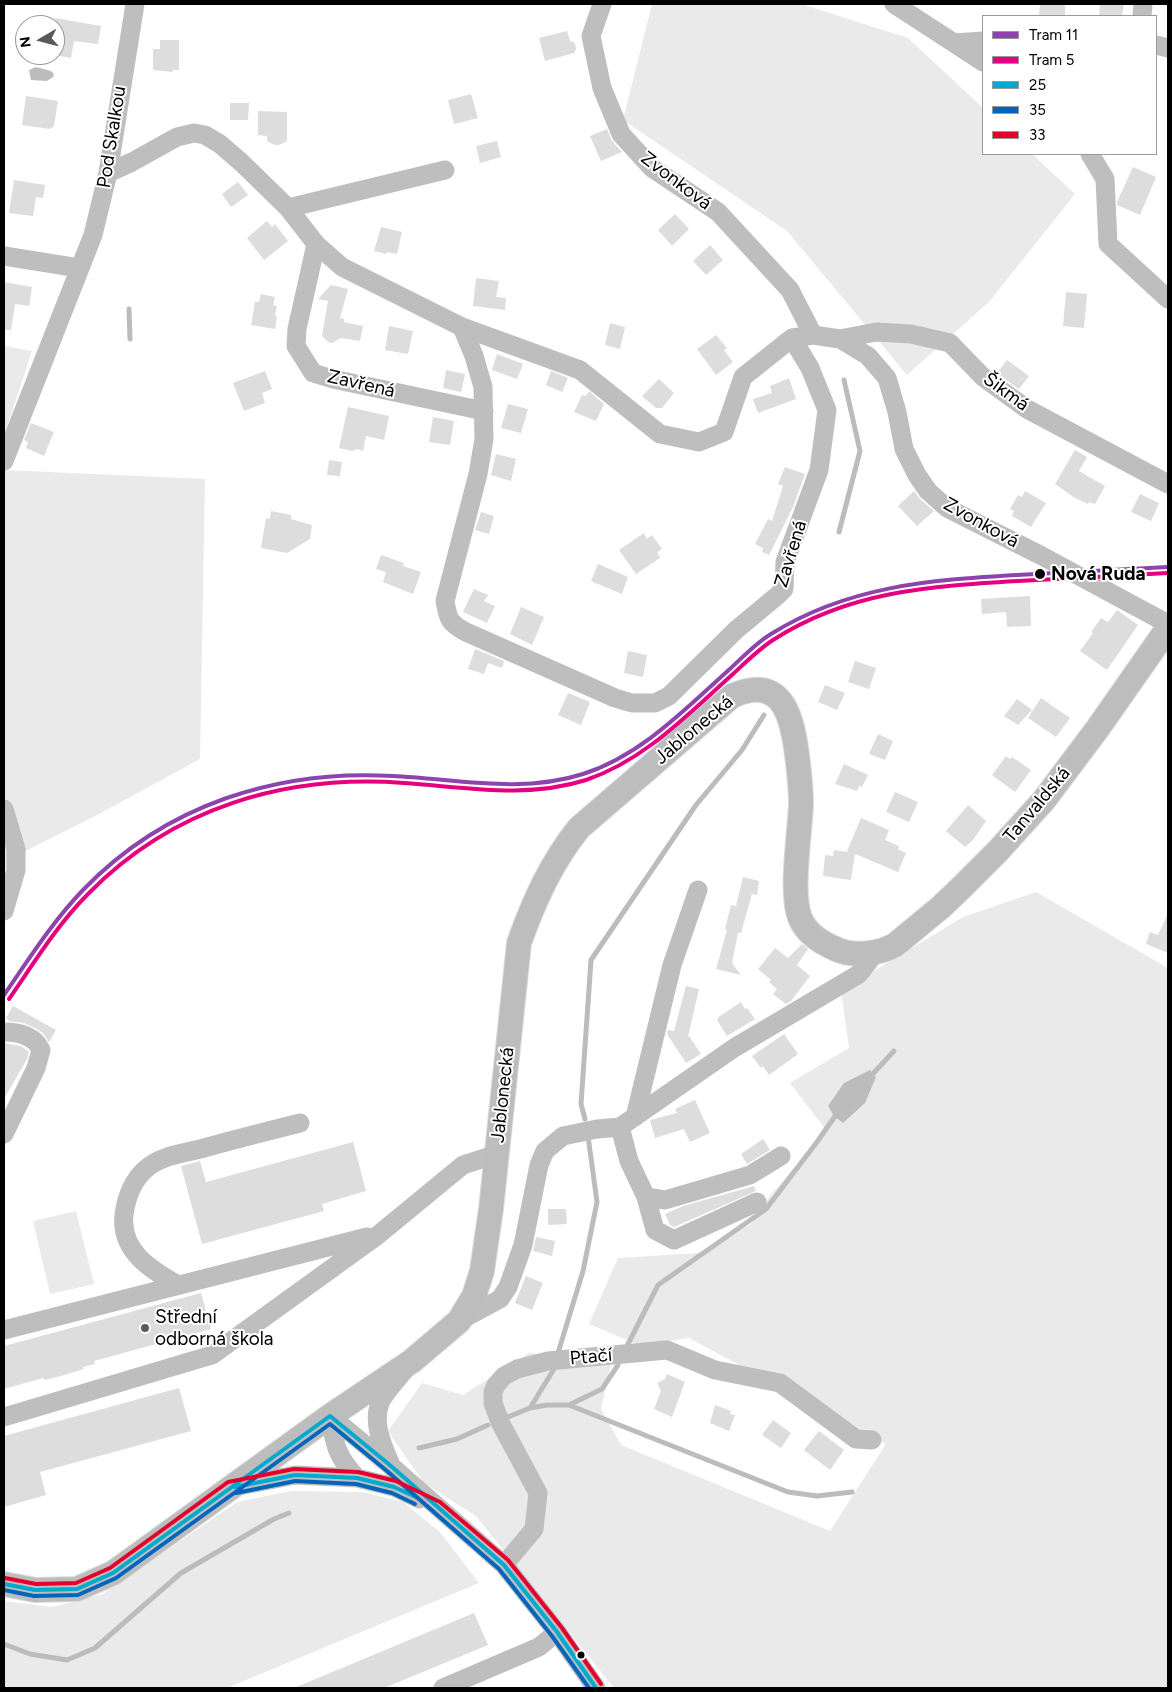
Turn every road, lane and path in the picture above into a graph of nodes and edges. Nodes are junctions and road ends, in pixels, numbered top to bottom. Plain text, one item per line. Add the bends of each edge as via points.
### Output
1 (134, 4) edge
2 (602, 4) edge
3 (894, 4) edge
4 (982, 41) edge
5 (954, 43) junction
6 (982, 61) edge
7 (1091, 155) edge
8 (445, 170) dead end
9 (108, 173) junction
10 (288, 208) junction
11 (316, 244) junction
12 (4, 256) edge
13 (80, 268) junction
14 (1168, 298) edge
15 (462, 327) junction
16 (813, 335) junction
17 (792, 338) junction
18 (840, 339) junction
19 (484, 411) junction
20 (4, 461) edge
21 (1168, 484) edge
22 (1168, 626) edge
23 (4, 810) edge
24 (698, 890) dead end
25 (4, 911) edge
26 (876, 952) junction
27 (4, 1032) edge
28 (628, 1122) junction
29 (300, 1123) dead end
30 (4, 1134) edge
31 (497, 1154) junction
32 (781, 1156) dead end
33 (646, 1197) junction
34 (758, 1202) dead end
35 (378, 1234) junction
36 (178, 1285) junction
37 (459, 1321) junction
38 (4, 1330) edge
39 (412, 1361) junction
40 (330, 1416) junction
41 (4, 1417) edge
42 (872, 1440) dead end
43 (392, 1466) junction
44 (357, 1478) junction
45 (230, 1488) junction
46 (437, 1506) junction
47 (504, 1565) junction
48 (4, 1584) edge
49 (556, 1632) junction
50 (443, 1688) edge
51 (596, 1688) edge

1 - 9 street, Pod Skalkou
2 - 16 street, Zvonková via 591,36 602,88 621,134 652,168 718,212 790,290
3 - 5 street
4 - 5 street
5 - 6 street
7 - 14 street via 1105,179 1108,244
8 - 10 street
9 - 10 street via 177,137 194,133 206,135 227,150
9 - 13 street, Pod Skalkou via 93,235
10 - 11 street
11 - 15 street via 342,266
11 - 19 street, Zavřená via 296,346 313,373
12 - 13 street
13 - 20 street, Pod Skalkou
15 - 17 street via 580,370 660,434 699,442 724,432 743,377
15 - 19 street, Zavřená via 483,387
16 - 17 street, Zvonková
16 - 18 street, Zvonková
17 - 19 street, Zavřená via 810,368 827,410 819,470 784,562 784,589 736,630 669,696 654,703 632,703 615,698 466,632 448,618 445,601 478,474 484,439
18 - 21 street, Šikmá via 876,332 911,334 950,343 983,377 1027,408
18 - 22 street, Zvonková via 868,356 887,378 904,449 916,476 947,508
22 - 26 main road, Tanvaldská via 1057,783 1019,829 941,907 894,945
23 - 25 street via 16,849 16,870
24 - 28 street via 672,965
26 - 28 street, Jablonecká via 859,974 734,1048
26 - 31 main road, Jablonecká via 844,953 830,947 809,932 799,917 796,895 801,803 792,722 776,695 748,689 732,696 579,828 548,873 519,943
27 - 30 street via 28,1036 37,1042 41,1050 36,1068
28 - 33 street via 629,1161
28 - 37 street, Jablonecká via 563,1136 544,1151 523,1245 508,1287 500,1299
29 - 36 street via 170,1157 147,1167 139,1176 126,1204 124,1228 127,1241 141,1260
31 - 35 street via 463,1165
31 - 37 main road, Jablonecká via 482,1271 474,1296
32 - 33 street via 750,1175 665,1200
33 - 34 street via 655,1230 674,1240
35 - 36 street
35 - 41 street via 212,1355
36 - 38 street
37 - 39 main road, Jablonecká
39 - 40 main road, Jablonecká
39 - 43 street via 380,1403 377,1417 379,1435
40 - 43 street
40 - 44 street via 338,1454
40 - 45 main road, Jablonecká
42 - 47 street, Ptačí via 856,1439 780,1383 715,1370 667,1350 548,1361 517,1369 496,1384 493,1403 538,1493 534,1529
43 - 46 street
44 - 45 street via 295,1476
44 - 46 street via 394,1487
45 - 48 main road, Jablonecká via 113,1573 78,1589 35,1590
46 - 47 street
47 - 49 street
49 - 50 street via 539,1647
49 - 51 street

